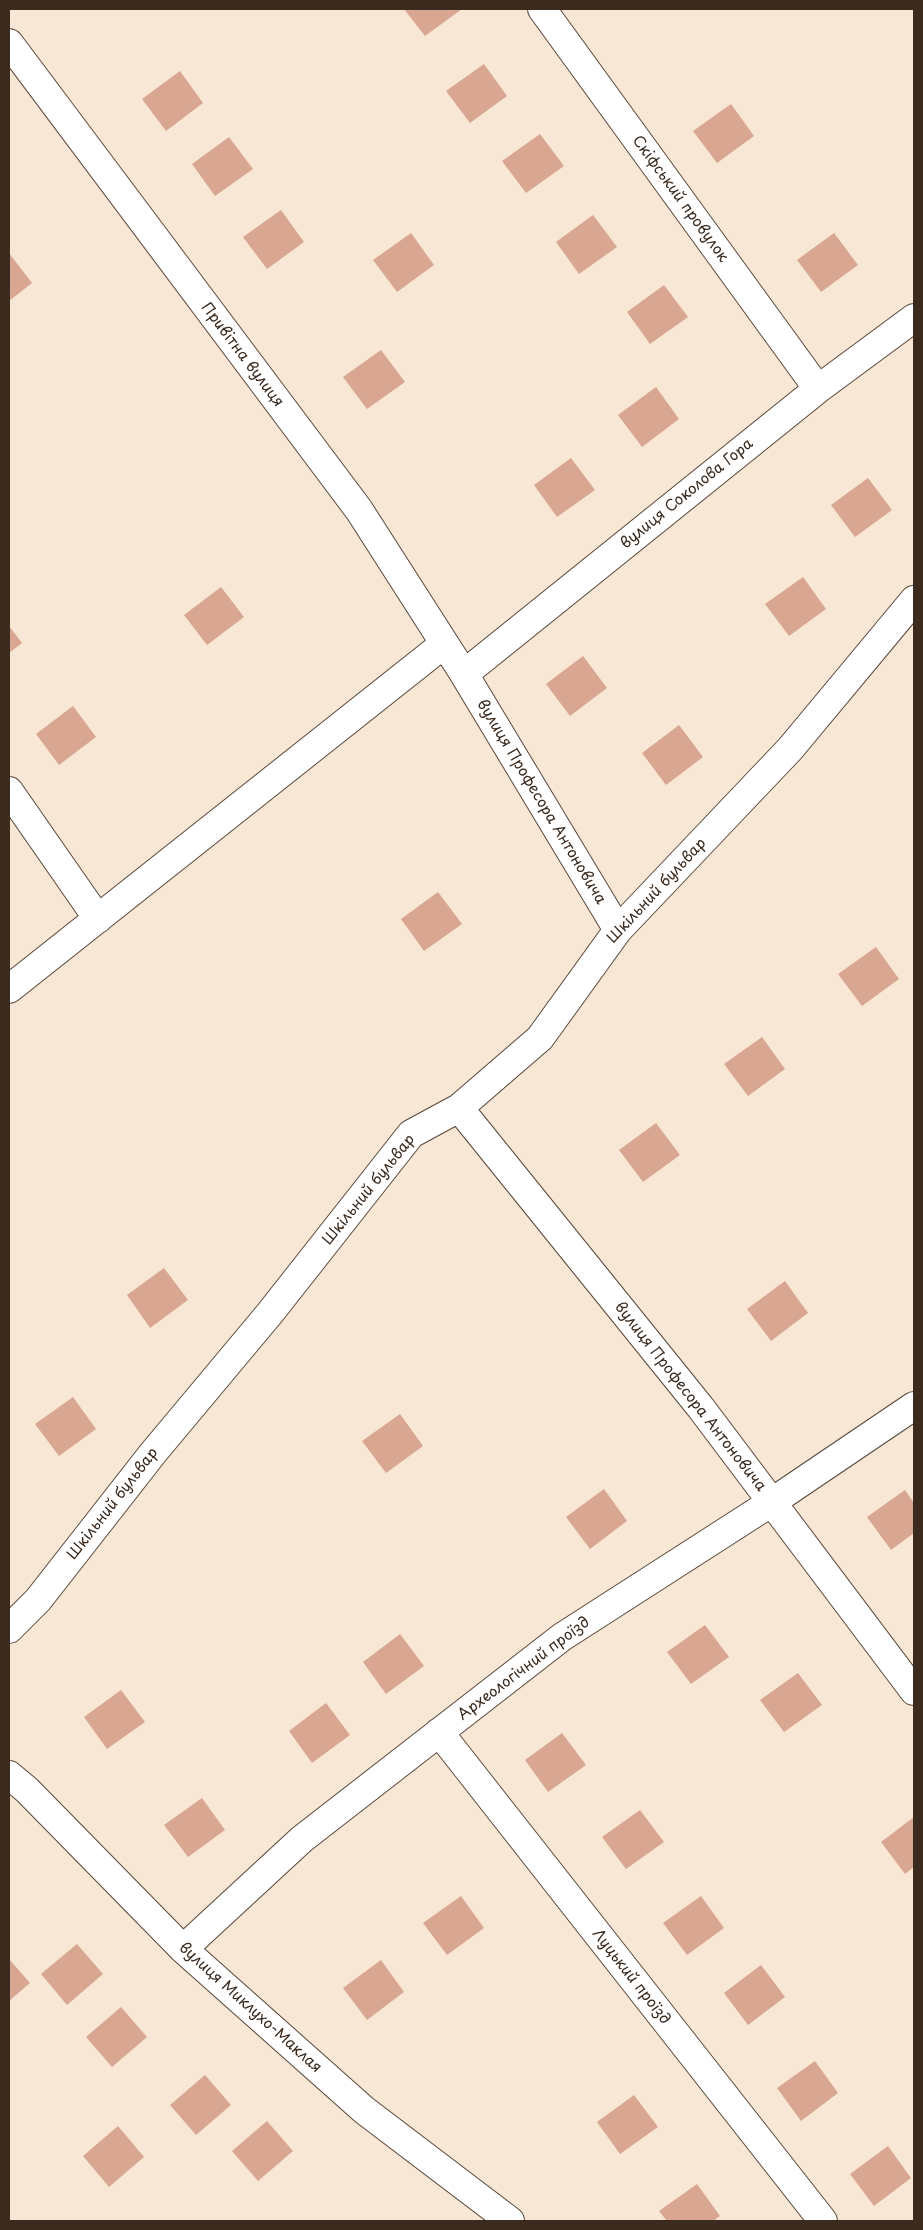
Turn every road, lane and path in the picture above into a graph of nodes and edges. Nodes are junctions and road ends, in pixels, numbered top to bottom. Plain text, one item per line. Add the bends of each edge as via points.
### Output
1 (542, 9) edge
2 (9, 44) edge
3 (914, 318) edge
4 (818, 388) junction
5 (914, 600) edge
6 (444, 644) junction
7 (464, 674) junction
8 (9, 791) edge
9 (98, 919) junction
10 (618, 930) junction
11 (9, 989) edge
12 (459, 1108) junction
13 (914, 1406) edge
14 (772, 1502) junction
15 (9, 1629) edge
16 (914, 1691) edge
17 (440, 1732) junction
18 (9, 1775) edge
19 (183, 1949) junction
20 (510, 2221) edge
21 (823, 2221) edge

1 - 4 street, Скіфський провулок
2 - 6 street, Привітна вулиця via 359,510
3 - 4 street, вулиця Соколова Гора
4 - 7 street, вулиця Соколова Гора
5 - 10 street, Шкільний бульвар via 790,749
6 - 7 street, Привітна вулиця
6 - 9 street
7 - 10 street, вулиця Професора Антоновича
8 - 9 street
9 - 11 street
10 - 12 street, Шкільний бульвар via 540,1038
12 - 14 street, вулиця Професора Антоновича via 701,1408
12 - 15 street, Шкільний бульвар via 411,1134 38,1600
13 - 14 street, Археологічний проїзд
14 - 16 street, вулиця Професора Антоновича
14 - 17 street, Археологічний проїзд via 562,1637
17 - 19 street, Археологічний проїзд via 302,1839
17 - 21 street, Луцький проїзд
18 - 19 street, вулиця Миклухо-Маклая
19 - 20 street, вулиця Миклухо-Маклая via 364,2110

